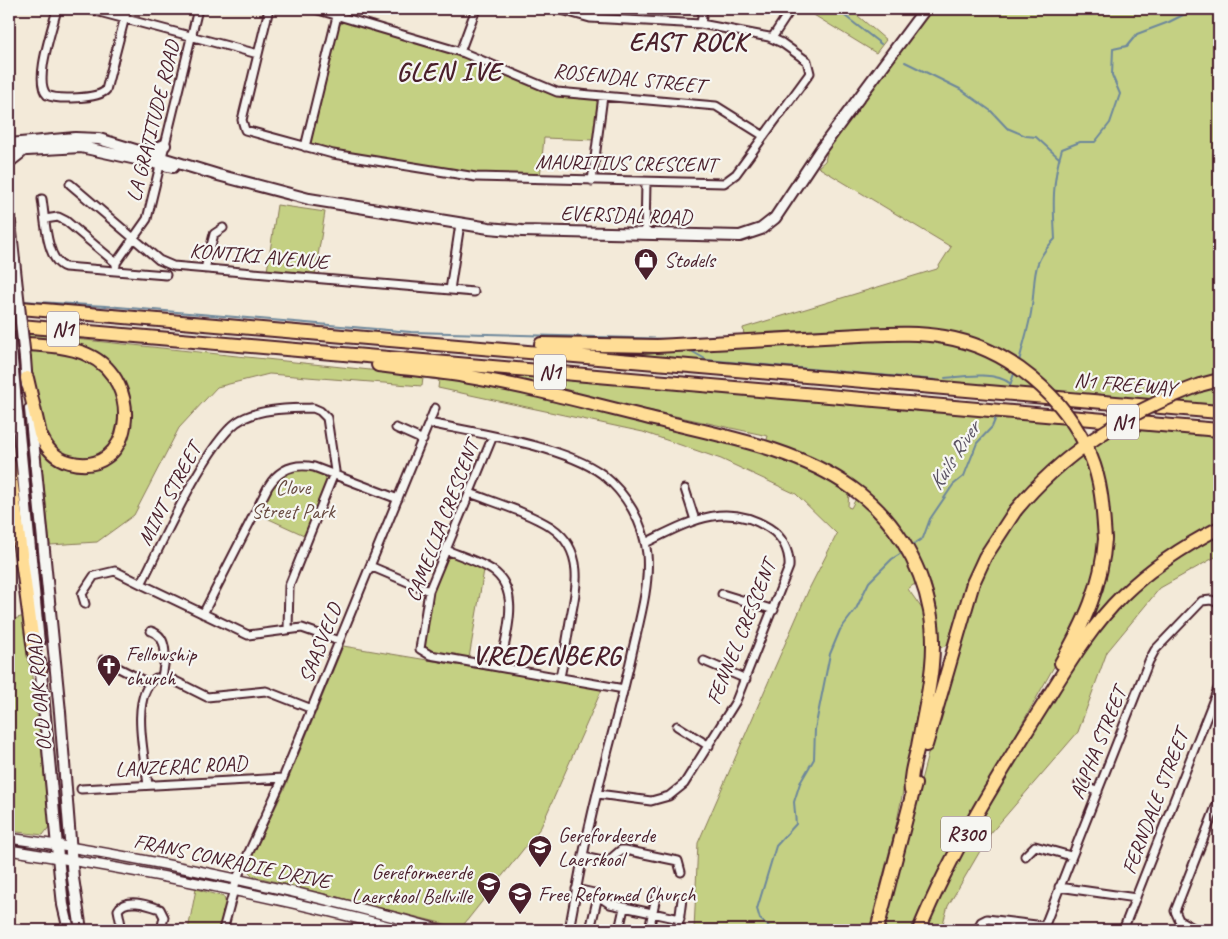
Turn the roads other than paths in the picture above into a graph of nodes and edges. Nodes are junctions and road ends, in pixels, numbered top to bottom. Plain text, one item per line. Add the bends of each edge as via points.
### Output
1 (57, 9) edge
2 (88, 9) edge
3 (127, 9) edge
4 (198, 9) edge
5 (269, 9) edge
6 (315, 9) edge
7 (476, 9) edge
8 (558, 9) edge
9 (586, 9) edge
10 (704, 9) edge
11 (791, 9) edge
12 (925, 9) edge
13 (337, 16) junction
14 (583, 16) junction
15 (125, 19) junction
16 (702, 24) junction
17 (191, 37) junction
18 (772, 38) junction
19 (460, 52) junction
20 (258, 54) junction
21 (603, 96) junction
22 (764, 136) junction
23 (113, 142) junction
24 (9, 144) edge
25 (165, 145) junction
26 (305, 148) junction
27 (24, 150) junction
28 (9, 151) edge
29 (162, 161) junction
30 (9, 162) edge
31 (592, 181) junction
32 (646, 182) junction
33 (70, 184) dead end
34 (42, 199) dead end
35 (9, 213) edge
36 (45, 219) junction
37 (460, 224) junction
38 (224, 228) dead end
39 (645, 234) junction
40 (135, 239) junction
41 (116, 263) junction
42 (205, 269) junction
43 (115, 271) junction
44 (166, 275) dead end
45 (450, 290) junction
46 (474, 292) dead end
47 (9, 307) edge
48 (9, 325) edge
49 (9, 334) edge
50 (117, 334) junction
51 (419, 341) junction
52 (10, 347) edge
53 (27, 378) junction
54 (1219, 380) edge
55 (435, 408) dead end
56 (1219, 412) edge
57 (429, 423) junction
58 (396, 428) dead end
59 (1219, 430) edge
60 (493, 436) junction
61 (423, 440) junction
62 (9, 464) edge
63 (335, 474) junction
64 (685, 489) dead end
65 (470, 493) junction
66 (398, 499) junction
67 (695, 520) junction
68 (1219, 528) edge
69 (645, 543) junction
70 (446, 550) junction
71 (370, 566) junction
72 (141, 584) junction
73 (429, 591) junction
74 (722, 594) dead end
75 (85, 604) dead end
76 (1219, 604) edge
77 (774, 610) junction
78 (203, 614) junction
79 (288, 629) junction
80 (151, 631) dead end
81 (339, 641) junction
82 (103, 660) dead end
83 (704, 661) dead end
84 (500, 667) junction
85 (41, 668) junction
86 (162, 677) junction
87 (560, 677) junction
88 (746, 679) junction
89 (150, 684) junction
90 (1219, 686) edge
91 (624, 689) junction
92 (312, 708) junction
93 (676, 726) dead end
94 (1020, 740) junction
95 (709, 746) junction
96 (283, 778) junction
97 (1079, 784) dead end
98 (148, 785) junction
99 (81, 789) dead end
100 (911, 791) junction
101 (1098, 792) junction
102 (598, 794) junction
103 (1219, 799) edge
104 (9, 838) edge
105 (57, 845) junction
106 (71, 847) junction
107 (9, 850) edge
108 (1025, 856) dead end
109 (1071, 856) junction
110 (58, 857) junction
111 (583, 857) junction
112 (71, 858) junction
113 (681, 872) dead end
114 (237, 878) junction
115 (1059, 887) junction
116 (233, 889) junction
117 (576, 889) junction
118 (657, 892) dead end
119 (598, 896) junction
120 (682, 898) dead end
121 (1136, 898) junction
122 (624, 908) junction
123 (652, 913) junction
124 (680, 919) junction
125 (1044, 928) edge
126 (70, 930) edge
127 (81, 930) edge
128 (122, 930) edge
129 (161, 930) edge
130 (223, 930) edge
131 (403, 930) edge
132 (442, 930) edge
133 (569, 930) edge
134 (590, 930) edge
135 (619, 930) edge
136 (649, 930) edge
137 (678, 930) edge
138 (877, 930) edge
139 (919, 930) edge
140 (977, 930) edge
141 (1123, 930) edge
142 (1197, 930) edge

1 - 15 street via 42,78 42,90 50,97 103,93 110,81
2 - 15 street
3 - 15 street
4 - 17 street, LA GRATITUDE ROAD
5 - 20 street, MAURITIUS CRESCENT
6 - 13 street, ROSENDAL STREET
7 - 19 street
8 - 14 street, MAURITIUS CRESCENT
9 - 14 street
10 - 16 street
11 - 18 street
12 - 39 main road, EVERSDAL ROAD via 770,224 740,236
13 - 19 street, ROSENDAL STREET
13 - 26 street
14 - 16 street, MAURITIUS CRESCENT
15 - 17 street
16 - 18 street, MAURITIUS CRESCENT
17 - 20 street
17 - 25 street, LA GRATITUDE ROAD
18 - 22 street, MAURITIUS CRESCENT via 807,61 811,71
19 - 21 street, ROSENDAL STREET via 557,92
20 - 26 street, MAURITIUS CRESCENT via 242,120 243,128 249,133
21 - 22 street, ROSENDAL STREET via 716,106
21 - 31 street
22 - 32 street, MAURITIUS CRESCENT via 733,177 724,183
23 - 24 main road, EVERSDAL ROAD via 75,138
23 - 25 main road via 150,150
23 - 29 main road, EVERSDAL ROAD
25 - 29 street, LA GRATITUDE ROAD
26 - 31 street, MAURITIUS CRESCENT via 476,177
27 - 28 main road, EVERSDAL ROAD
27 - 29 main road, EVERSDAL ROAD via 82,146
27 - 30 main road
29 - 37 main road, EVERSDAL ROAD via 309,199
29 - 40 street, LA GRATITUDE ROAD via 147,219
31 - 32 street, MAURITIUS CRESCENT
32 - 39 street
33 - 40 street, KONTIKI AVENUE
34 - 36 street
35 - 53 main road, OLD OAK ROAD, bridge
36 - 41 street via 66,221
36 - 43 street via 52,255 59,265
37 - 39 main road, EVERSDAL ROAD via 507,230
37 - 45 street
38 - 42 street via 214,234
40 - 41 street, LA GRATITUDE ROAD
40 - 42 street, KONTIKI AVENUE via 169,265
41 - 43 street
42 - 45 street, KONTIKI AVENUE
43 - 44 street
45 - 46 street, KONTIKI AVENUE
47 - 51 highway, N1
48 - 50 highway, N1
49 - 52 main road, OLD OAK ROAD, bridge
50 - 59 highway, N1 FREEWAY / N1
50 - 100 highway via 120,338 440,372 496,382 761,447 832,475 869,500 907,547 923,584 930,611 933,634 931,676
51 - 56 highway, N1 FREEWAY / N1
51 - 94 highway, bridge via 657,346 918,334 959,340 992,352 1034,379 1066,413 1081,435 1100,490 1105,540 1104,562 1091,606
52 - 53 highway via 80,351 95,358 111,372 122,392 126,409 122,435 113,451 101,460 84,464 67,461 53,453 40,434
52 - 85 main road, OLD OAK ROAD
53 - 106 main road, OLD OAK ROAD
54 - 100 highway, bridge via 1146,407 1108,428 1051,472 1015,511 972,583
55 - 57 street, SAASVELD
57 - 60 street
57 - 61 street, SAASVELD
58 - 61 street
60 - 65 street, CAMELLIA CRESCENT
60 - 69 street via 568,456 596,470 629,503
61 - 66 street, SAASVELD
62 - 85 highway via 35,658
63 - 66 street
63 - 72 street, MINT STREET via 329,425 320,411 313,408 281,409 236,422 208,454
63 - 78 street via 302,465 287,468 275,477
63 - 79 street via 289,586
64 - 67 street
65 - 70 street, CAMELLIA CRESCENT
65 - 87 street via 548,525 571,551 577,582
66 - 71 street, SAASVELD
67 - 69 street, FENNEL CRESCENT
67 - 77 street, FENNEL CRESCENT via 740,515 775,532 790,559
68 - 94 highway via 1162,561 1121,596 1064,671
69 - 91 street via 648,561 646,583
70 - 73 street, CAMELLIA CRESCENT
70 - 84 street via 491,569 507,588 510,610
71 - 73 street
71 - 81 street, SAASVELD
72 - 75 street via 115,571 94,576 82,594
72 - 78 street
73 - 84 street, CAMELLIA CRESCENT via 419,645 421,651 427,655
74 - 77 street
76 - 101 street, ALPHA STREET via 1211,600 1202,601 1155,650
77 - 88 street, FENNEL CRESCENT
78 - 79 street via 248,636
79 - 81 street via 309,629
80 - 86 street via 159,636 164,649
81 - 92 street, SAASVELD
82 - 89 street
83 - 88 street
84 - 87 street, CAMELLIA CRESCENT
85 - 105 main road, OLD OAK ROAD
86 - 89 street
86 - 92 street via 207,697 266,691
87 - 91 street, CAMELLIA CRESCENT
88 - 95 street, FENNEL CRESCENT
89 - 98 street via 140,707
90 - 121 street, FERNDALE STREET
91 - 102 street
92 - 96 street, SAASVELD
93 - 95 street
94 - 139 highway, R300 via 954,856
95 - 102 street, FENNEL CRESCENT via 684,784 664,798 642,802
96 - 98 street, LANZERAC ROAD
96 - 114 street, SAASVELD
97 - 101 street
98 - 99 street, LANZERAC ROAD
100 - 138 highway
101 - 109 street, ALPHA STREET
102 - 111 street
103 - 142 street via 1175,911 1179,920
104 - 105 street, FRANS CONRADIE DRIVE
105 - 106 street, FRANS CONRADIE DRIVE
105 - 110 main road, OLD OAK ROAD
106 - 112 main road, OLD OAK ROAD
106 - 114 street, FRANS CONRADIE DRIVE
107 - 110 street, FRANS CONRADIE DRIVE
108 - 109 street via 1035,846
109 - 115 street, ALPHA STREET
110 - 112 street, FRANS CONRADIE DRIVE
110 - 126 main road, OLD OAK ROAD via 63,904
111 - 113 street via 608,862 624,850 678,861
111 - 117 street
112 - 116 street, FRANS CONRADIE DRIVE
112 - 127 main road, OLD OAK ROAD
114 - 116 street, SAASVELD
114 - 132 street, FRANS CONRADIE DRIVE
115 - 121 street
115 - 125 street, ALPHA STREET
116 - 130 street, SAASVELD
116 - 131 street, FRANS CONRADIE DRIVE
117 - 119 street
117 - 133 street
118 - 123 street
119 - 122 street via 606,903
119 - 134 street
120 - 124 street
121 - 141 street, FERNDALE STREET
122 - 123 street
122 - 135 street
123 - 124 street
123 - 136 street
124 - 137 street
125 - 140 street via 987,919
128 - 129 street via 118,910 127,902 160,910 164,916

